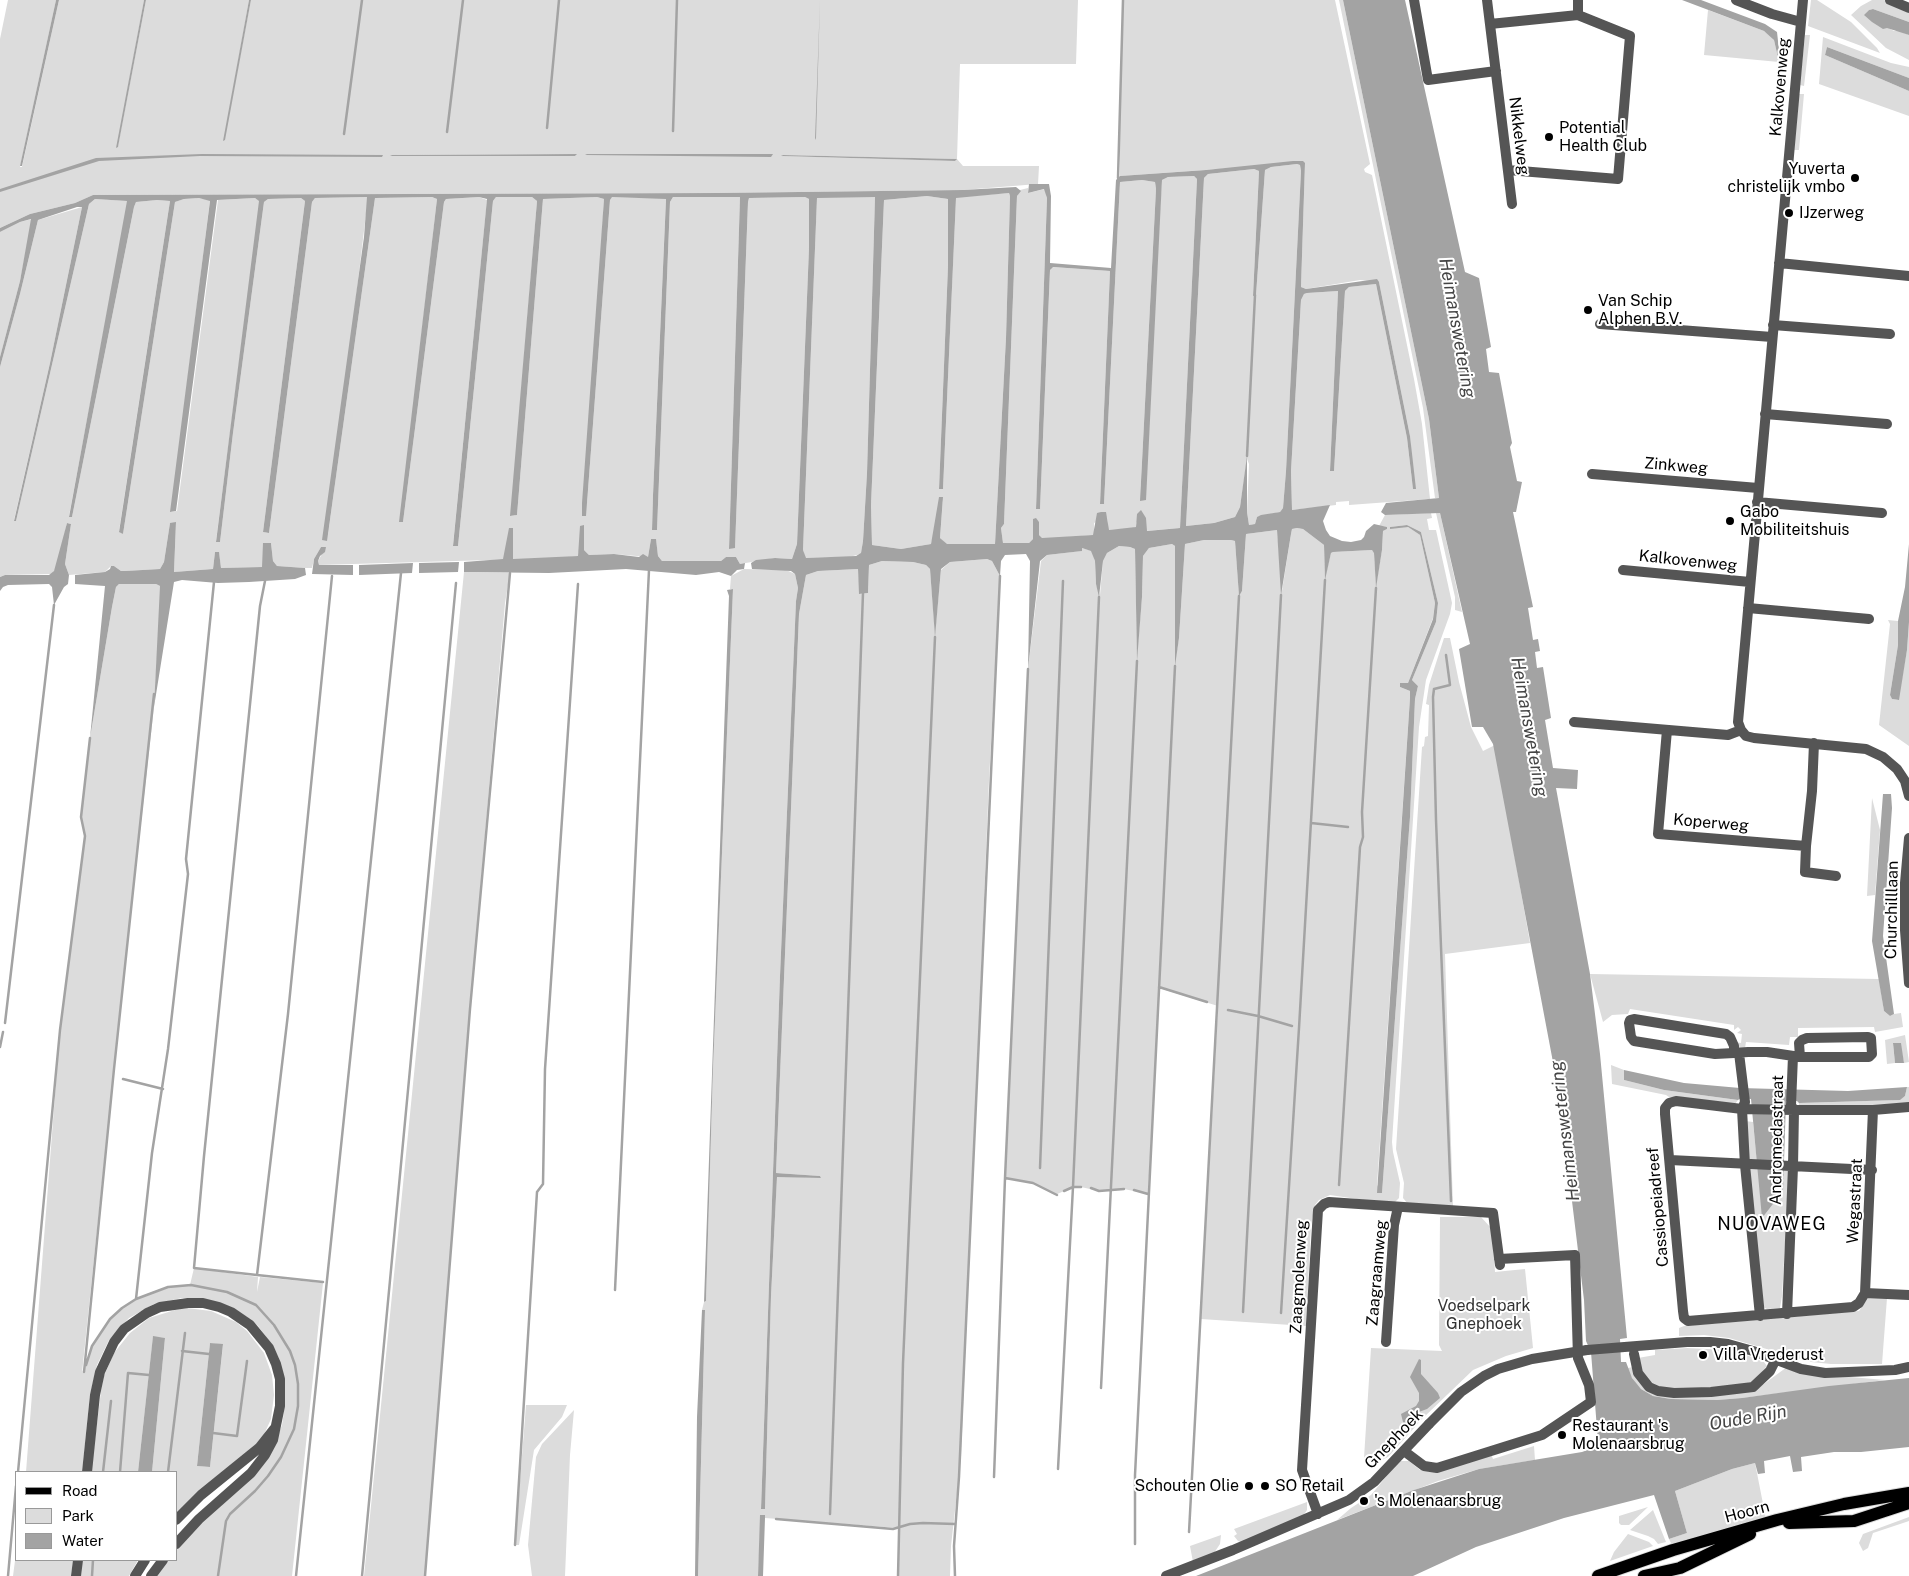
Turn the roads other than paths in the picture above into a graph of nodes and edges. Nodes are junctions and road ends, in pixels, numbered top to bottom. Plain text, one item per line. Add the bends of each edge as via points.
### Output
1 (1414, 0) edge
2 (1487, 0) edge
3 (1578, 0) edge
4 (1736, 0) edge
5 (1803, 0) edge
6 (1890, 0) edge
7 (1909, 8) edge
8 (1578, 15) junction
9 (1801, 22) junction
10 (1490, 24) junction
11 (1496, 70) junction
12 (1508, 170) junction
13 (1512, 204) dead end
14 (1779, 264) junction
15 (1909, 276) edge
16 (1600, 324) dead end
17 (1773, 326) junction
18 (1890, 334) dead end
19 (1772, 337) junction
20 (1765, 414) junction
21 (1887, 424) dead end
22 (1592, 474) dead end
23 (1758, 488) junction
24 (1757, 502) junction
25 (1882, 512) dead end
26 (1623, 570) dead end
27 (1750, 582) junction
28 (1748, 608) junction
29 (1869, 620) dead end
30 (1574, 722) dead end
31 (1667, 730) junction
32 (1741, 730) junction
33 (1814, 743) junction
34 (1907, 780) edge
35 (1909, 796) edge
36 (1909, 838) edge
37 (1806, 846) junction
38 (1836, 876) dead end
39 (1909, 983) edge
40 (1737, 1053) junction
41 (1796, 1057) junction
42 (1746, 1107) junction
43 (1909, 1107) edge
44 (1790, 1109) junction
45 (1873, 1110) junction
46 (1670, 1160) junction
47 (1745, 1165) junction
48 (1793, 1167) junction
49 (1872, 1170) junction
50 (1398, 1207) junction
51 (1865, 1293) junction
52 (1909, 1294) edge
53 (1787, 1314) junction
54 (1760, 1316) junction
55 (1386, 1342) dead end
56 (1634, 1354) dead end
57 (1776, 1359) junction
58 (1909, 1367) edge
59 (275, 1428) junction
60 (1404, 1451) junction
61 (87, 1471) edge
62 (1909, 1494) edge
63 (1909, 1503) edge
64 (1318, 1514) junction
65 (178, 1518) edge
66 (178, 1542) edge
67 (78, 1561) edge
68 (144, 1561) edge
69 (162, 1561) edge
70 (76, 1576) edge
71 (134, 1576) edge
72 (151, 1576) edge
73 (1166, 1576) edge
74 (1598, 1576) edge
75 (1644, 1576) edge

1 - 11 street via 1428,80
2 - 10 street, Nikkelweg
3 - 8 street
4 - 9 street
5 - 9 street, Kalkovenweg
6 - 7 street
8 - 10 street
8 - 12 street via 1630,36 1618,179
9 - 14 street, Kalkovenweg
10 - 11 street, Nikkelweg
11 - 12 street, Nikkelweg
12 - 13 street, Nikkelweg
14 - 15 street
14 - 17 street, Kalkovenweg
16 - 19 street
17 - 18 street
17 - 19 street, Kalkovenweg
19 - 20 street, Kalkovenweg
20 - 21 street
20 - 23 street, Kalkovenweg
22 - 23 street, Zinkweg
23 - 24 street, Kalkovenweg
24 - 25 street
24 - 27 street, Kalkovenweg
26 - 27 street, Kalkovenweg
27 - 28 street, Kalkovenweg
28 - 29 street
28 - 32 street, Kalkovenweg via 1738,722
30 - 31 street
31 - 32 street via 1728,735
31 - 37 street, Koperweg via 1658,834
32 - 33 street via 1754,738
33 - 34 street via 1866,749 1883,757
33 - 37 street
34 - 35 street
36 - 39 street, Churchilllaan via 1904,930
37 - 38 street via 1805,872
40 - 40 street via 1700,1052 1634,1041 1628,1023 1634,1019 1726,1034
40 - 41 street via 1767,1052
40 - 42 street, Andromedastraat
41 - 41 street via 1799,1043 1807,1038 1871,1038 1872,1054 1869,1057
41 - 44 street, Andromedastraat
42 - 44 street, Cassiopeiadreef
42 - 46 street, Cassiopeiadreef via 1669,1103 1665,1114
42 - 47 street, Andromedastraat
43 - 45 street, Cassiopeiadreef
44 - 45 street, Cassiopeiadreef
44 - 48 street, Andromedastraat
45 - 49 street, Wegastraat
46 - 47 street
46 - 54 street, Cassiopeiadreef via 1684,1318 1693,1321
47 - 48 street
47 - 54 street, Andromedastraat
48 - 49 street
48 - 53 street, Andromedastraat
49 - 51 street, Wegastraat
50 - 55 street, Zaagraamweg
50 - 60 street, Zaagmolenweg via 1493,1213 1500,1262 1575,1255 1578,1358 1589,1385 1591,1402 1542,1435 1437,1468 1424,1466
50 - 64 street, Zaagmolenweg via 1329,1202 1318,1210 1302,1470
51 - 52 street
51 - 53 street, Cassiopeiadreef via 1854,1307
53 - 54 street, Cassiopeiadreef
56 - 57 street via 1638,1373 1649,1387 1674,1392 1753,1387 1770,1372
57 - 58 street, Gnephoek via 1825,1373
57 - 60 street, Gnephoek, bridge via 1728,1344 1687,1342 1532,1358 1498,1369 1461,1392
59 - 61 street via 280,1406 280,1379 273,1356 260,1336 244,1321 219,1307 203,1303 174,1304 147,1313 134,1322 114,1342 106,1357 95,1395
59 - 65 street via 254,1452
59 - 66 street via 269,1448 251,1473
60 - 64 street, Gnephoek via 1368,1487
62 - 74 main road, Hoorn via 1844,1504 1777,1520
63 - 75 main road, Hoorn via 1854,1521 1775,1525 1680,1568
64 - 73 street, Gnephoek
67 - 70 street
68 - 71 street
69 - 72 street

